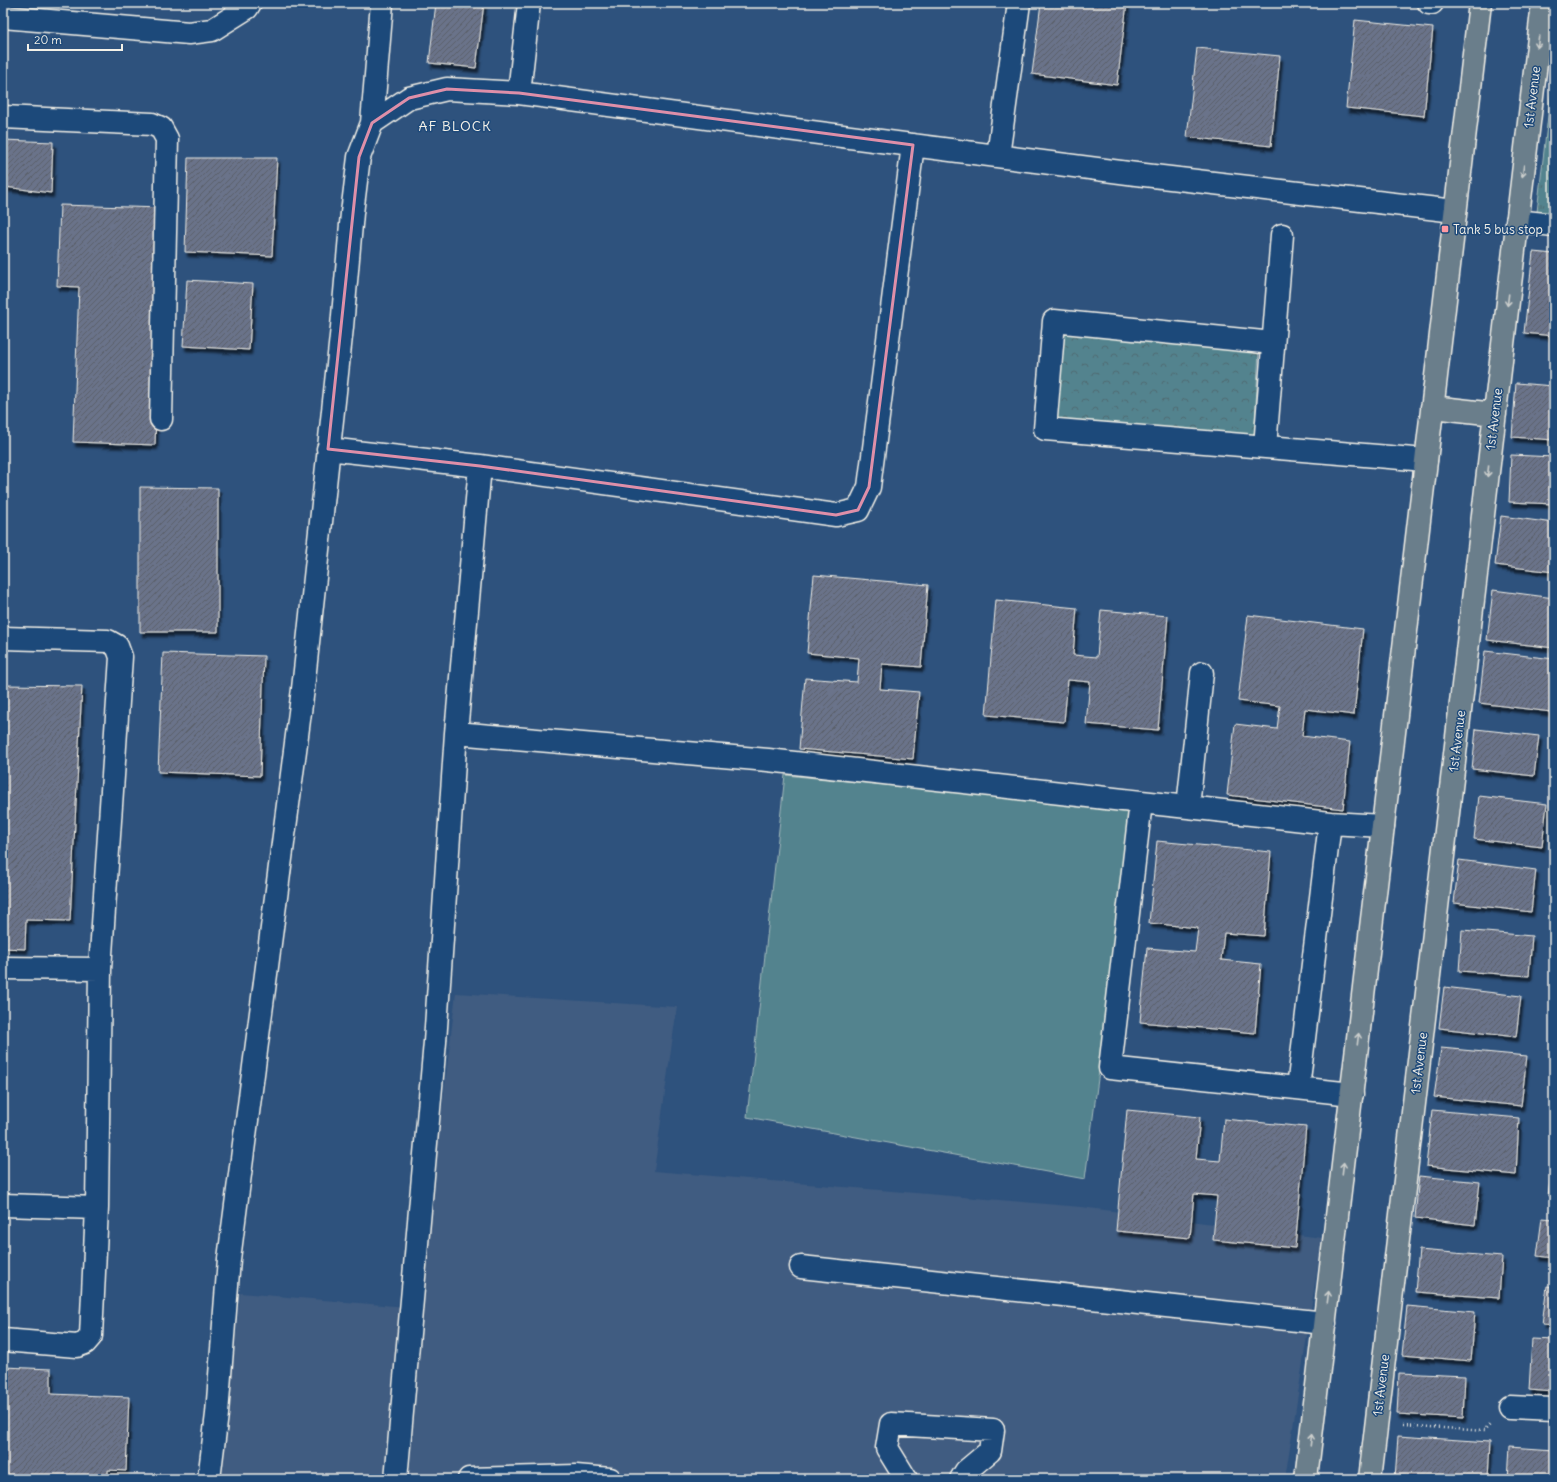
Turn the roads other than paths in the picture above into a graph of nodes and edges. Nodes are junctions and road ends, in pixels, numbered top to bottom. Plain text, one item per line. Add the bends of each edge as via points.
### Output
1 (250, 3) edge
2 (382, 3) edge
3 (529, 3) edge
4 (1019, 3) edge
5 (1429, 3) edge
6 (1432, 3) edge
7 (1480, 3) edge
8 (1543, 3) edge
9 (3, 18) edge
10 (519, 93) junction
11 (3, 117) edge
12 (372, 123) junction
13 (913, 145) junction
14 (998, 156) junction
15 (1455, 211) junction
16 (1517, 221) junction
17 (1554, 225) edge
18 (1282, 234) dead end
19 (1272, 343) junction
20 (1432, 407) junction
21 (1495, 414) junction
22 (161, 419) dead end
23 (1265, 447) junction
24 (328, 449) junction
25 (1426, 460) junction
26 (480, 466) junction
27 (3, 638) edge
28 (1202, 673) dead end
29 (456, 733) junction
30 (1141, 802) junction
31 (1188, 807) junction
32 (1330, 823) junction
33 (1383, 826) junction
34 (3, 968) edge
35 (100, 969) junction
36 (1298, 1088) junction
37 (1352, 1094) junction
38 (3, 1205) edge
39 (97, 1208) junction
40 (801, 1268) dead end
41 (1325, 1323) junction
42 (3, 1340) edge
43 (1510, 1407) road end
44 (1554, 1409) edge
45 (209, 1479) edge
46 (396, 1479) edge
47 (469, 1479) edge
48 (610, 1479) edge
49 (906, 1479) edge
50 (961, 1479) edge
51 (1306, 1479) edge
52 (1370, 1479) edge

1 - 9 street via 247,8 212,30 189,33
2 - 12 street
3 - 10 street
4 - 14 street
5 - 6 street
7 - 15 main road
8 -> 16 main road, 1st Avenue
10 - 12 street via 447,89 408,98
10 - 13 street
11 - 22 street via 152,124 161,128 167,139
12 - 24 street via 359,157
13 - 14 street
13 - 26 street via 868,487 858,510 836,515
14 - 15 street
15 - 20 main road
16 - 17 street
16 -> 21 main road, 1st Avenue
18 - 19 street
19 - 23 street
19 - 23 street via 1054,321 1045,429
20 - 21 main road
20 - 25 main road
21 -> 52 main road, 1st Avenue
23 - 25 street
24 - 26 street
24 - 45 street via 303,688 230,1259
25 - 33 main road
26 - 29 street
27 - 35 street via 108,641 117,646 121,657
28 - 31 street
29 - 30 street via 768,760
29 - 46 street via 435,1042
30 - 31 street
30 - 36 street via 1110,1068
31 - 32 street
32 - 33 street
32 - 36 street
37 -> 33 main road
34 - 35 street
35 - 39 street
36 - 37 street
41 -> 37 main road
38 - 39 street
39 - 42 street via 91,1336 85,1343 76,1346
40 - 41 street
51 -> 41 main road
43 - 44 street
47 - 48 street via 576,1476
49 - 50 street via 887,1448 891,1424 993,1430 990,1451 966,1471

